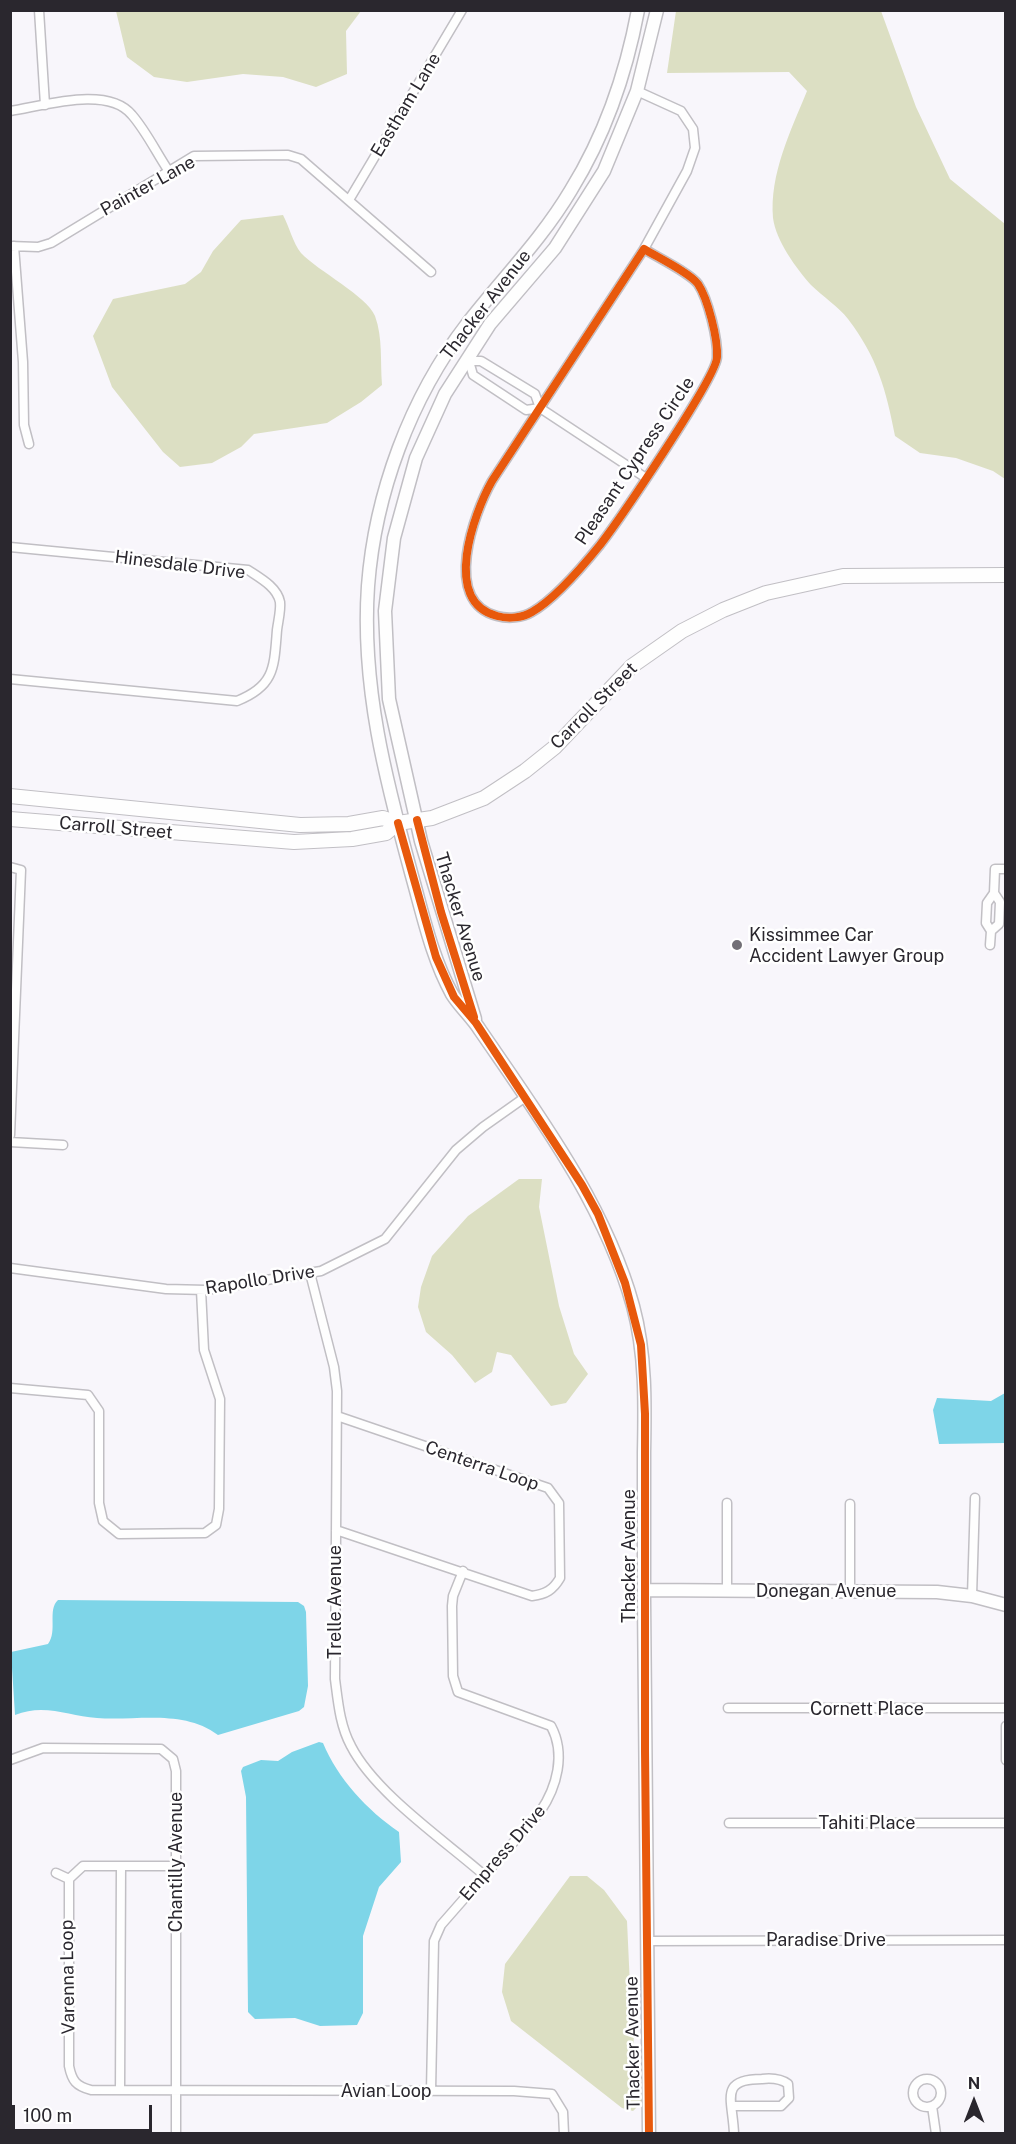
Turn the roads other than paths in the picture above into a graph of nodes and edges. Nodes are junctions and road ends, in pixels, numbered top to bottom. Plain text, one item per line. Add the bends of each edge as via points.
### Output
1 (39, 10) edge
2 (462, 10) edge
3 (638, 10) edge
4 (657, 10) edge
5 (637, 91) junction
6 (45, 105) junction
7 (10, 111) edge
8 (168, 170) junction
9 (349, 200) junction
10 (12, 246) edge
11 (644, 249) junction
12 (431, 272) dead end
13 (450, 348) junction
14 (467, 360) junction
15 (540, 408) junction
16 (29, 444) dead end
17 (646, 478) junction
18 (10, 548) edge
19 (1005, 575) edge
20 (10, 679) edge
21 (10, 796) edge
22 (10, 819) edge
23 (417, 820) junction
24 (252, 821) junction
25 (398, 823) junction
26 (99, 827) junction
27 (10, 867) edge
28 (1005, 869) edge
29 (990, 945) dead end
30 (14, 973) edge
31 (476, 1023) junction
32 (524, 1098) junction
33 (10, 1135) edge
34 (10, 1142) edge
35 (63, 1145) dead end
36 (10, 1268) edge
37 (310, 1273) junction
38 (201, 1290) junction
39 (10, 1388) edge
40 (337, 1416) junction
41 (975, 1497) dead end
42 (727, 1503) dead end
43 (850, 1504) dead end
44 (336, 1530) junction
45 (463, 1571) junction
46 (644, 1590) junction
47 (727, 1591) junction
48 (850, 1591) junction
49 (972, 1596) junction
50 (1005, 1605) edge
51 (728, 1708) dead end
52 (1005, 1708) edge
53 (1005, 1726) edge
54 (10, 1760) edge
55 (1005, 1760) edge
56 (729, 1823) dead end
57 (1005, 1823) edge
58 (121, 1866) junction
59 (175, 1866) junction
60 (56, 1873) dead end
61 (484, 1875) junction
62 (69, 1879) junction
63 (1005, 1940) edge
64 (647, 1941) junction
65 (120, 2090) junction
66 (176, 2090) junction
67 (431, 2091) junction
68 (733, 2106) junction
69 (932, 2106) dead end
70 (176, 2133) edge
71 (564, 2133) edge
72 (649, 2133) edge
73 (734, 2133) edge
74 (936, 2133) edge

1 - 6 street
2 - 9 street, Eastham Lane
3 - 13 street, Thacker Avenue via 617,94 585,167 551,222
4 - 5 street, Thacker Avenue
5 - 11 street, Pleasant Cypress Circle via 681,111 693,129 695,148 687,171
5 - 14 street, Thacker Avenue via 604,171 574,221 490,324
6 - 7 street
6 - 8 street via 94,99 117,103 131,113
8 - 9 street, Painter Lane via 194,156 288,155 301,159
8 - 10 street, Painter Lane via 51,243
9 - 12 street, Painter Lane
10 - 16 street via 23,362 24,425
11 - 15 street, Pleasant Cypress Circle
11 - 17 street, Pleasant Cypress Circle via 697,282 710,313 718,359
13 - 14 street
13 - 25 street, Thacker Avenue via 426,389 397,455 377,524 370,571 367,645 372,709
14 - 15 street via 481,361 535,394
14 - 15 street via 473,375 526,410
14 - 23 street, Thacker Avenue via 432,418 413,467 398,517 388,578 385,647 389,699
15 - 17 street
15 - 17 street, Pleasant Cypress Circle via 492,481 471,531 468,589 491,615 519,617 532,612 596,550
18 - 20 street, Hinesdale Drive via 248,570 268,583 280,602 274,666 267,681 254,694 237,701
19 - 23 main road, Carroll Street via 843,576 766,593 723,610 682,630 632,666 555,747 510,782 484,798
21 - 24 main road, Carroll Street
22 - 26 main road, Carroll Street
23 - 25 main road, Carroll Street
23 - 31 street, Thacker Avenue via 443,921
24 - 25 main road, Carroll Street via 324,826 383,818
24 - 26 main road via 239,826 116,815
25 - 26 main road, Carroll Street via 386,833 294,842
25 - 31 street, Thacker Avenue via 436,957 454,997
27 - 30 street via 21,870
28 - 29 street via 995,869 999,924 991,932
30 - 33 street
31 - 32 street, Thacker Avenue
32 - 37 street, Rapollo Drive via 466,1140 385,1239
32 - 46 street, Thacker Avenue via 598,1214 614,1248 634,1310 641,1345 645,1414
34 - 35 street
36 - 38 street, Rapollo Drive via 166,1289
37 - 38 street, Rapollo Drive
37 - 40 street, Trelle Avenue via 334,1367
38 - 39 street via 204,1350 220,1399 219,1509 216,1525 205,1533 119,1534 103,1521 99,1503 99,1411 88,1395
40 - 44 street, Trelle Avenue
40 - 45 street, Centerra Loop via 549,1488 554,1494 558,1503 560,1578 554,1588 544,1595 532,1596
41 - 49 street
42 - 47 street
43 - 48 street
44 - 45 street, Centerra Loop
44 - 61 street, Trelle Avenue via 335,1679 339,1713 351,1746 387,1792
45 - 61 street, Empress Drive via 452,1606 453,1676 458,1692 551,1726 560,1749 551,1796
46 - 47 street, Donegan Avenue
46 - 64 street, Thacker Avenue
47 - 48 street, Donegan Avenue
48 - 49 street, Donegan Avenue
49 - 50 street, Donegan Avenue
51 - 52 street, Cornett Place
53 - 55 street
54 - 59 street, Chantilly Avenue via 43,1748 161,1749 173,1759 176,1771
56 - 57 street, Tahiti Place
58 - 59 street
58 - 62 street via 83,1866
58 - 65 street
59 - 66 street, Chantilly Avenue
60 - 62 street
61 - 67 street, Empress Drive via 441,1925 434,1941
62 - 65 street, Varenna Loop via 71,2078 78,2086 91,2090
63 - 64 street, Paradise Drive
64 - 72 street, Thacker Avenue
65 - 66 street, Varenna Loop
66 - 67 street, Avian Loop
66 - 70 street, Chantilly Avenue
67 - 71 street, Avian Loop via 552,2094 563,2112
68 - 68 street via 781,2106 789,2098 788,2084 774,2078 742,2079 732,2085
68 - 73 street
69 - 74 street

